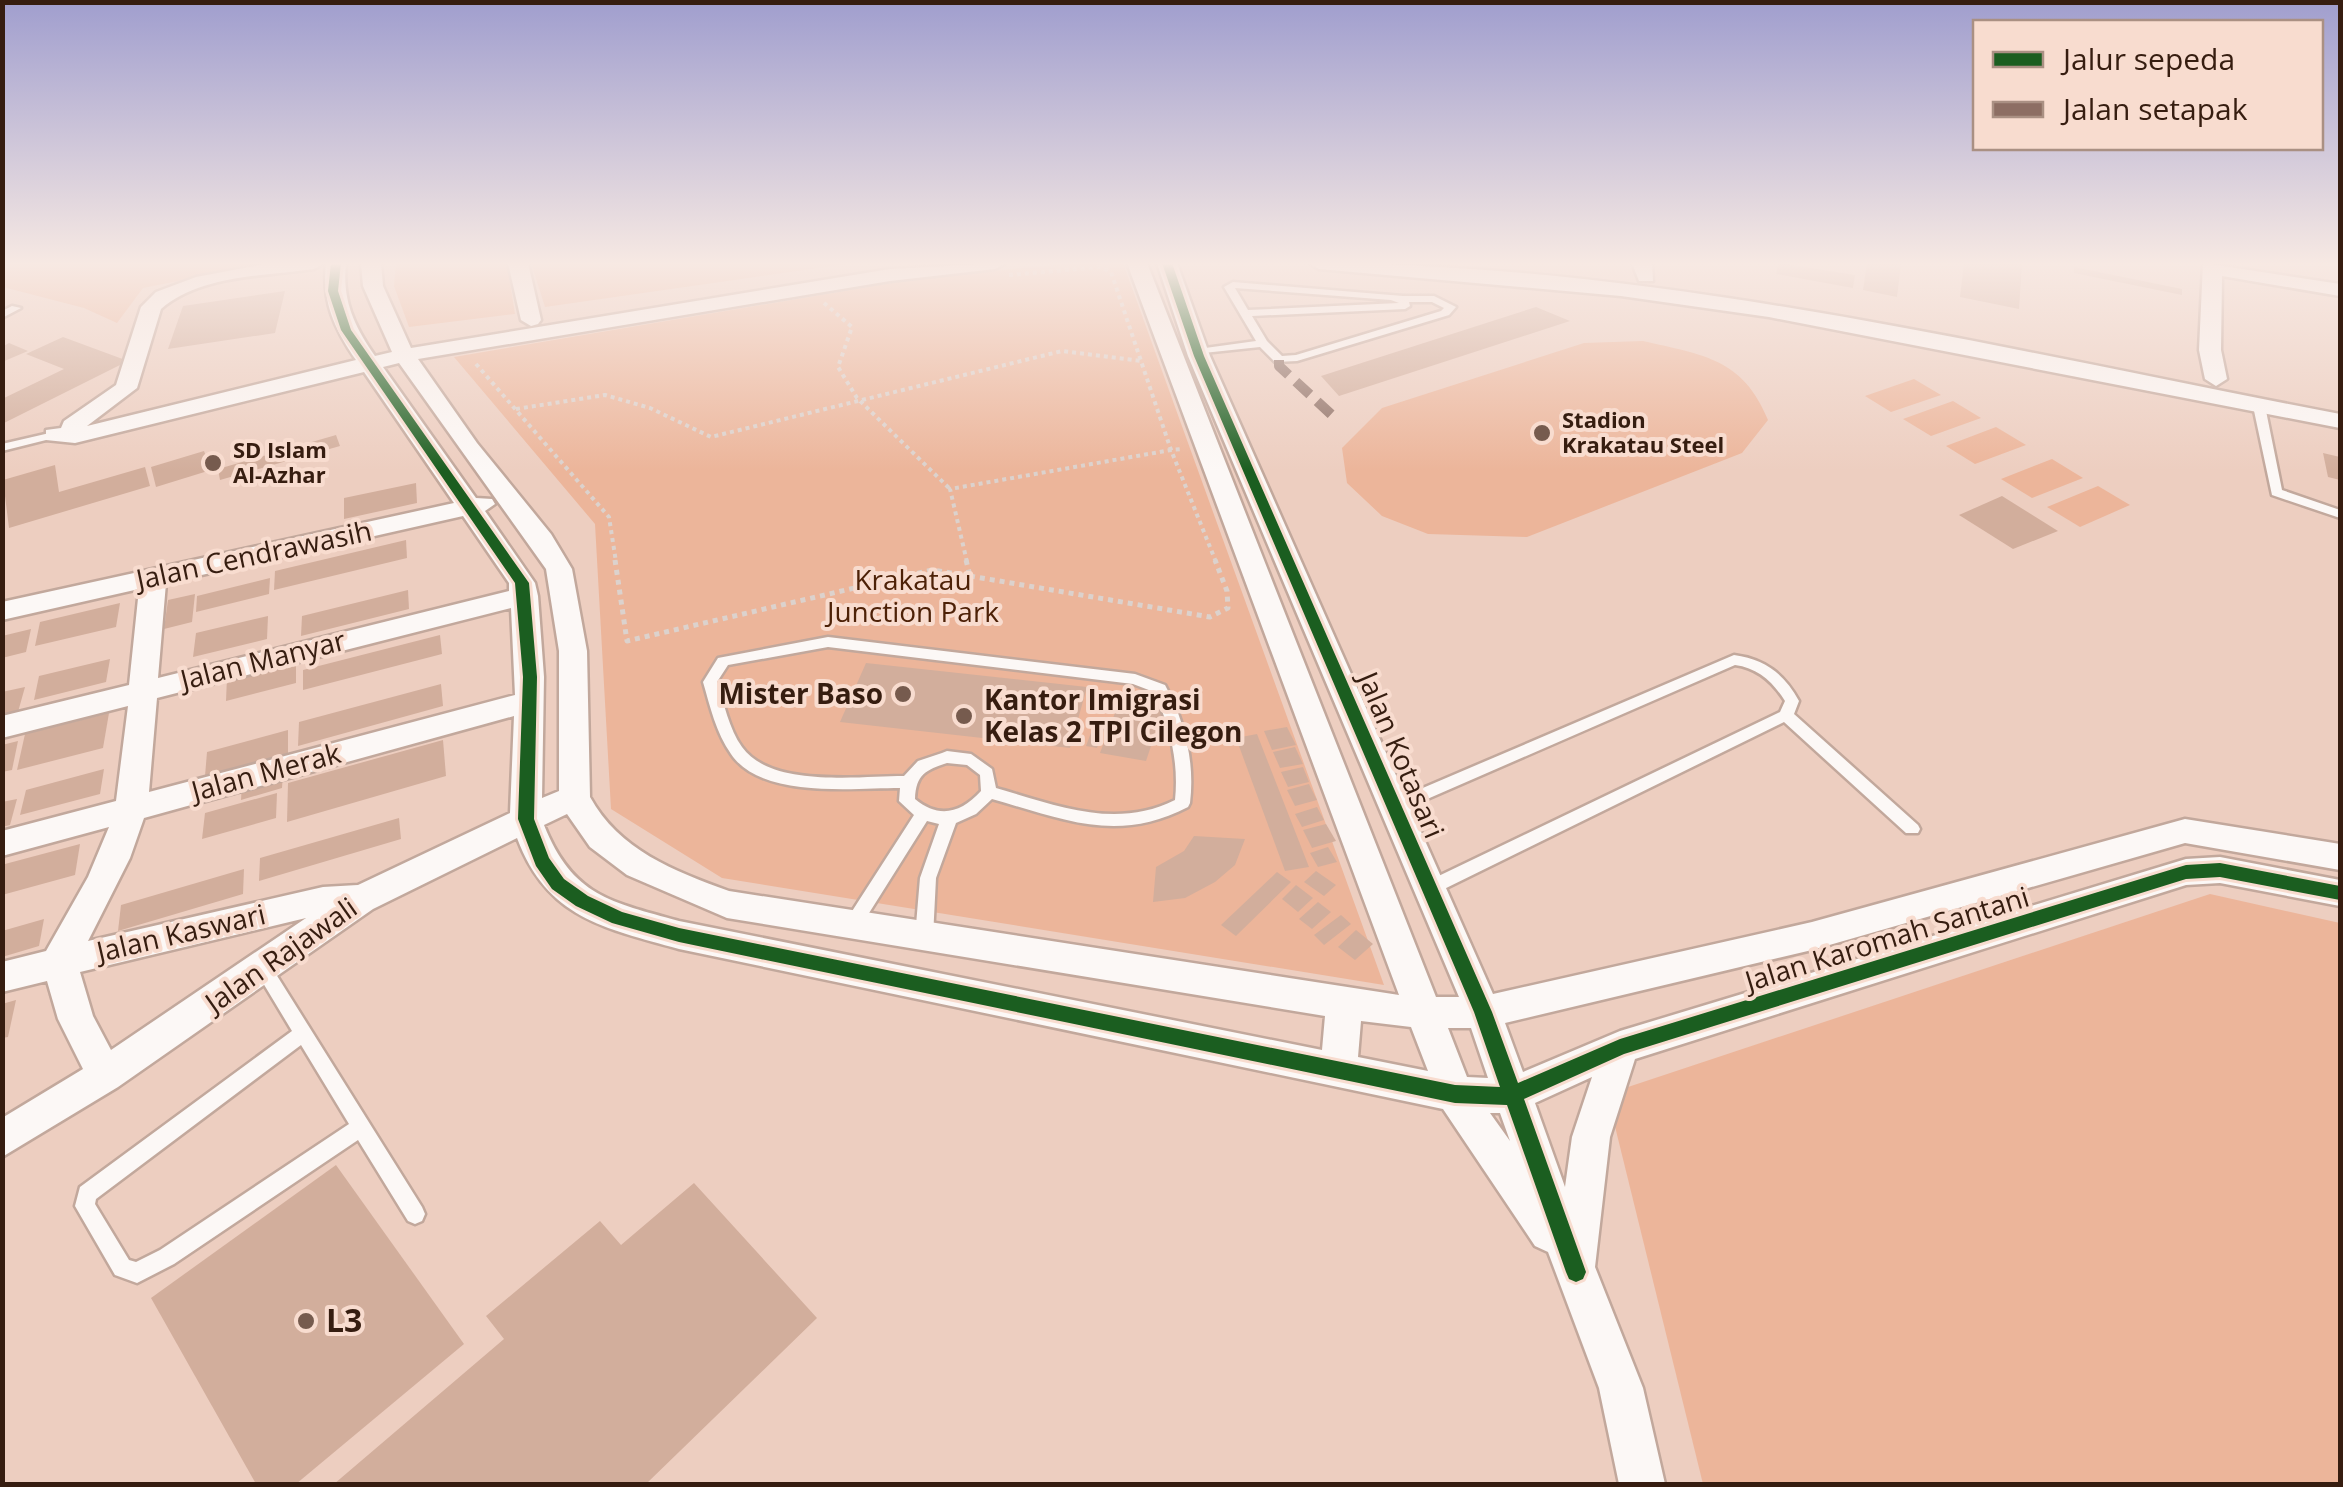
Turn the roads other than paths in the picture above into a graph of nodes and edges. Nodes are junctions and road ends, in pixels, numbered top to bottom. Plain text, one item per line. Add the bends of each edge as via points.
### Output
1 (143, 332) edge
2 (350, 332) edge
3 (392, 332) edge
4 (474, 332) edge
5 (506, 332) edge
6 (1163, 332) edge
7 (1191, 332) edge
8 (1258, 332) edge
9 (1381, 332) edge
10 (1914, 332) edge
11 (1942, 332) edge
12 (2211, 332) edge
13 (1263, 343) junction
14 (401, 348) junction
15 (1198, 352) junction
16 (363, 357) junction
17 (2216, 379) junction
18 (2340, 402) edge
19 (2259, 406) junction
20 (2340, 422) edge
21 (67, 432) junction
22 (2, 448) edge
23 (506, 497) junction
24 (466, 509) junction
25 (2340, 514) edge
26 (154, 576) junction
27 (525, 596) junction
28 (2, 611) edge
29 (146, 689) junction
30 (529, 702) junction
31 (1786, 715) junction
32 (2, 727) edge
33 (908, 782) junction
34 (989, 792) junction
35 (574, 796) junction
36 (1396, 806) junction
37 (129, 810) junction
38 (922, 816) junction
39 (526, 819) junction
40 (950, 820) junction
41 (1912, 829) dead end
42 (2, 844) edge
43 (2340, 857) edge
44 (1430, 888) junction
45 (2340, 893) edge
46 (361, 898) junction
47 (853, 924) junction
48 (1812, 936) junction
49 (924, 938) junction
50 (58, 961) junction
51 (264, 968) junction
52 (2, 977) edge
53 (1846, 978) junction
54 (1344, 1004) junction
55 (1483, 1012) junction
56 (1422, 1013) junction
57 (302, 1034) junction
58 (1620, 1048) junction
59 (1339, 1068) junction
60 (105, 1075) junction
61 (1455, 1094) junction
62 (1510, 1096) junction
63 (360, 1127) junction
64 (2, 1140) edge
65 (416, 1214) dead end
66 (1576, 1272) junction
67 (1642, 1484) edge

1 - 21 street via 126,388
2 - 16 street
3 - 14 street
4 - 14 street
5 - 14 street
6 - 56 street
7 - 15 street, Jalan Kotasari
8 - 13 lane
9 - 13 lane via 1279,360
10 - 19 street
11 - 17 street
12 - 17 street
13 - 15 lane
14 - 16 street
14 - 23 street
15 - 36 street, Jalan Kotasari
16 - 21 street
16 - 24 street
17 - 18 street
19 - 20 street
19 - 25 lane via 2276,492
21 - 22 lane
23 - 24 street, Jalan Cendrawasih
23 - 35 street via 558,568 572,662
24 - 26 street, Jalan Cendrawasih
24 - 27 street via 512,567
26 - 28 street, Jalan Cendrawasih
26 - 29 street
27 - 29 street, Jalan Manyar
27 - 30 street
29 - 32 street, Jalan Manyar
29 - 37 street
30 - 37 street, Jalan Merak
30 - 39 street
31 - 36 lane via 1792,701 1782,682 1752,662 1734,660
31 - 41 lane
31 - 44 lane
33 - 34 lane via 923,766 946,758 970,760 987,774
33 - 34 lane via 760,773 740,757 710,682 723,661 828,642 1135,679 1160,689 1187,778 1182,803 1160,818 1113,823
33 - 38 lane via 907,801
34 - 40 lane via 975,811
35 - 39 street, Jalan Rajawali
35 - 47 street, Jalan Karomah Santani via 609,848 646,874 727,904
36 - 44 street, Jalan Kotasari
37 - 42 street, Jalan Merak
37 - 50 street via 114,858
38 - 40 lane
38 - 47 lane
39 - 46 street, Jalan Rajawali
39 - 59 street, Jalan Karomah Santani via 558,884 618,918
40 - 49 lane via 928,878
43 - 48 street, Jalan Karomah Santani via 2184,831
44 - 55 street, Jalan Kotasari
45 - 53 street, Jalan Karomah Santani via 2202,869
46 - 50 street, Jalan Kaswari
46 - 51 street, Jalan Rajawali
47 - 49 street, Jalan Karomah Santani
48 - 53 street
48 - 55 street, Jalan Karomah Santani
49 - 54 street, Jalan Karomah Santani
50 - 52 street, Jalan Kaswari
50 - 60 street via 76,1020
51 - 57 lane
51 - 60 street, Jalan Rajawali
53 - 58 street, Jalan Karomah Santani
54 - 56 street, Jalan Karomah Santani
54 - 59 street
55 - 56 street, Jalan Karomah Santani
55 - 62 street, Jalan Kotasari
56 - 61 street
57 - 63 lane
57 - 63 lane via 87,1194 85,1206 122,1268 137,1273 166,1256
58 - 62 street, Jalan Karomah Santani
58 - 66 street via 1591,1137
59 - 61 street, Jalan Karomah Santani
60 - 64 street, Jalan Rajawali
61 - 62 street, Jalan Karomah Santani
61 - 66 street
62 - 66 street, Jalan Kotasari
63 - 65 lane
66 - 67 street via 1621,1388

